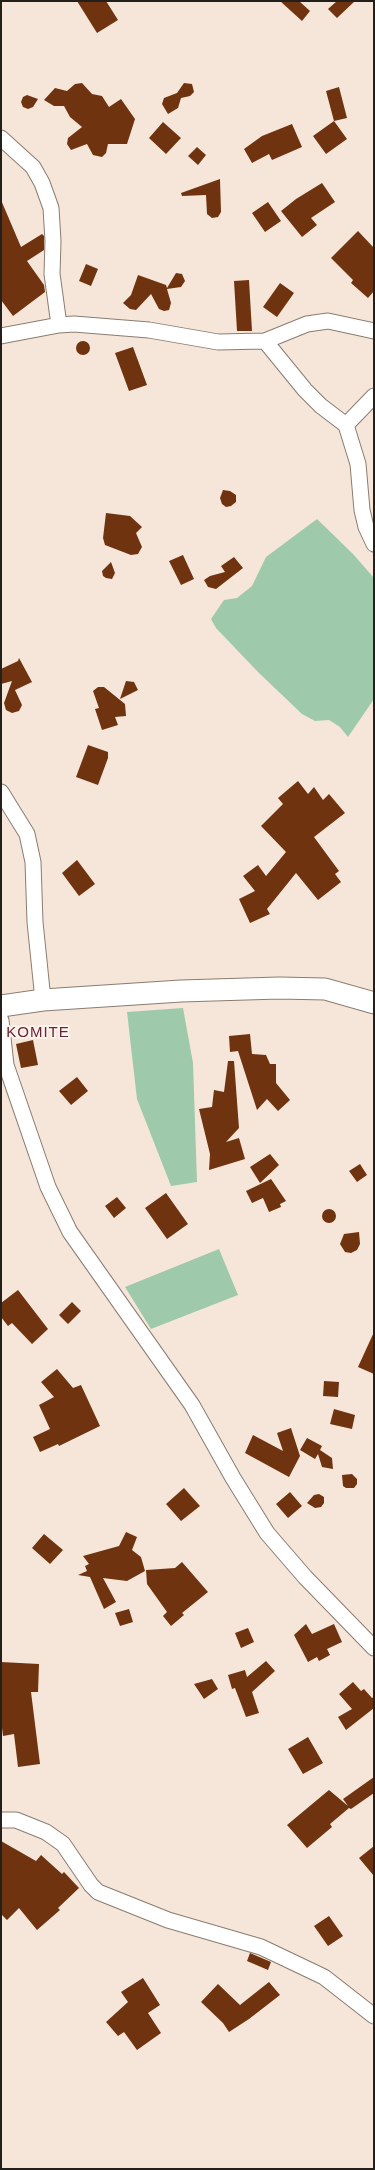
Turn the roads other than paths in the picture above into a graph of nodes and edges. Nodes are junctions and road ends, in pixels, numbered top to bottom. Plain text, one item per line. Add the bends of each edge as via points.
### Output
1 (1, 138) edge
2 (59, 325) junction
3 (374, 331) edge
4 (1, 336) edge
5 (265, 341) junction
6 (374, 396) edge
7 (346, 425) junction
8 (374, 544) edge
9 (1, 792) edge
10 (43, 1000) junction
11 (374, 1003) edge
12 (1, 1006) edge
13 (1, 1020) edge
14 (374, 1648) edge
15 (1, 1820) edge
16 (374, 2016) edge

1 - 2 street via 33,167 51,208 52,274
2 - 4 street
2 - 5 street via 96,324 218,342
3 - 5 street via 328,321 290,330
5 - 7 street via 305,390
6 - 7 street
7 - 8 street via 358,464 363,516
9 - 10 street via 27,834 33,862 34,916
10 - 11 street via 279,988 325,989
10 - 12 street
13 - 14 street via 6,1065 48,1187 70,1232 192,1405 267,1533 305,1577
15 - 16 street via 16,1820 46,1832 63,1844 98,1892 168,1920 261,1947 324,1977

